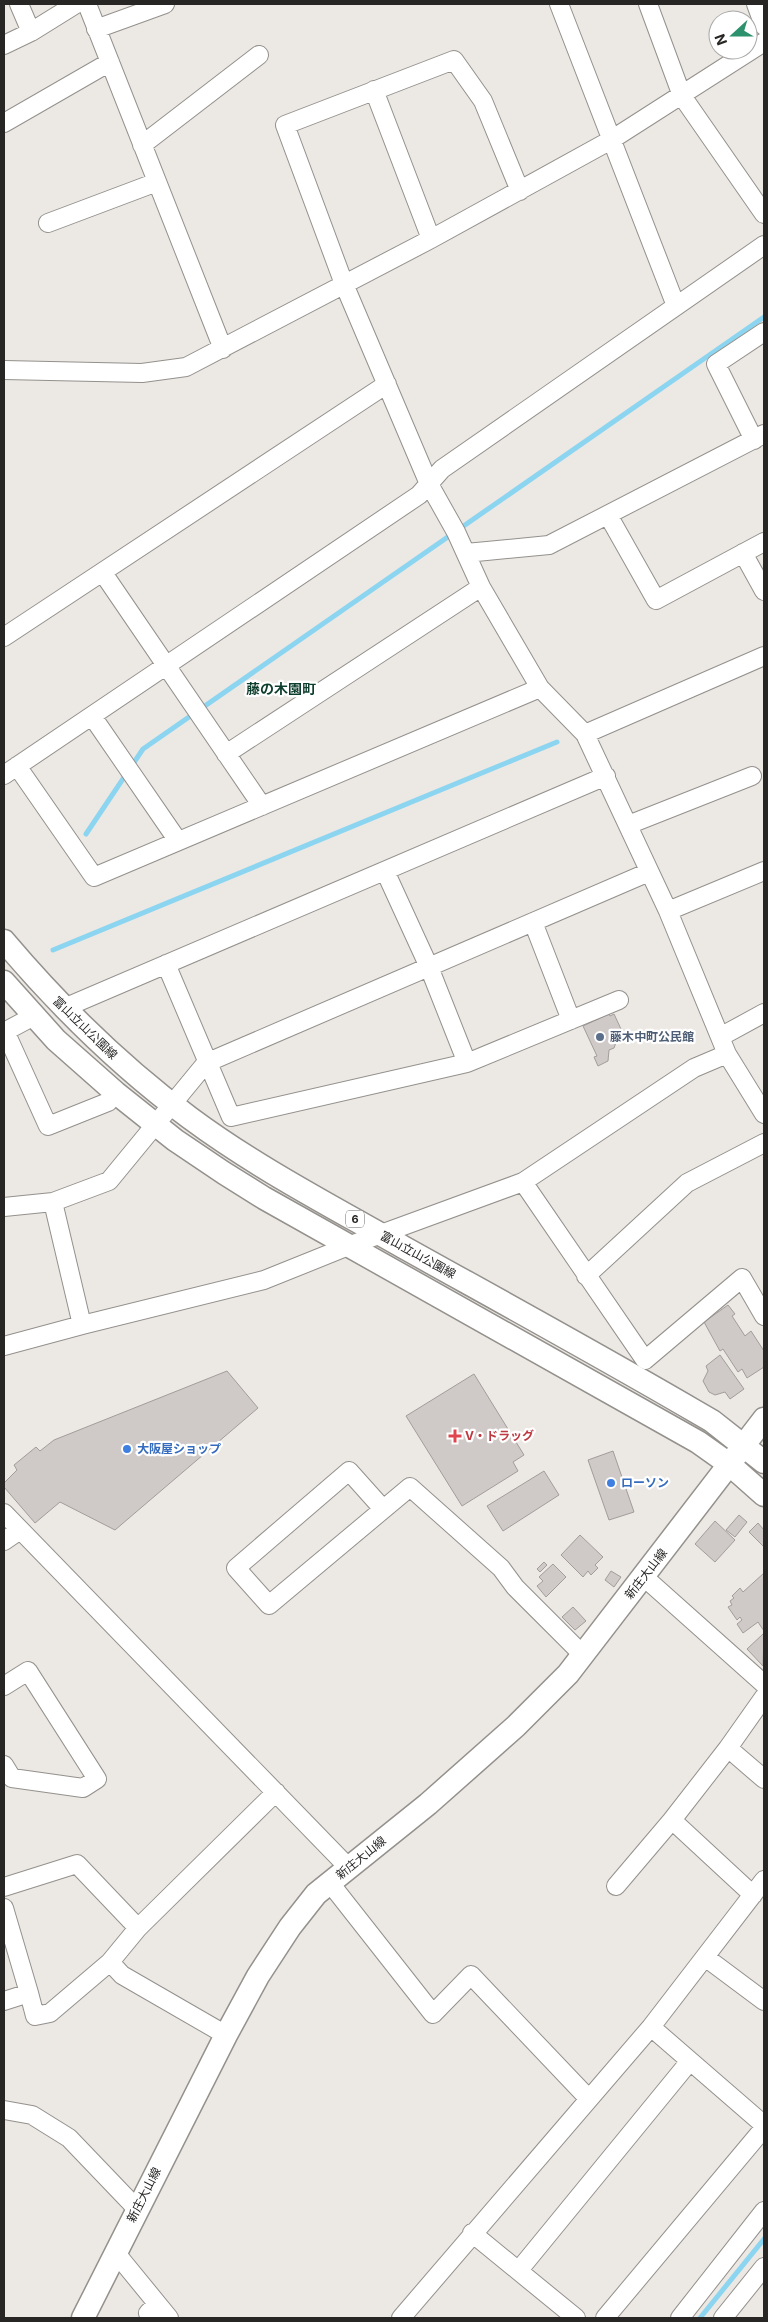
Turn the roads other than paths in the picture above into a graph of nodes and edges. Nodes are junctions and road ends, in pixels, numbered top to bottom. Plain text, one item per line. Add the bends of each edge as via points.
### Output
1 (19, 4) edge
2 (76, 4) edge
3 (87, 4) edge
4 (165, 4) edge
5 (559, 4) edge
6 (648, 4) edge
7 (756, 4) edge
8 (764, 26) edge
9 (96, 29) junction
10 (31, 32) junction
11 (764, 42) edge
12 (4, 45) edge
13 (259, 54) dead end
14 (110, 62) junction
15 (374, 90) junction
16 (682, 96) junction
17 (4, 123) edge
18 (611, 140) junction
19 (142, 145) junction
20 (157, 182) junction
21 (520, 191) junction
22 (764, 214) edge
23 (48, 223) dead end
24 (431, 239) junction
25 (764, 245) edge
26 (344, 284) junction
27 (676, 306) junction
28 (764, 332) edge
29 (223, 349) junction
30 (4, 370) edge
31 (387, 384) junction
32 (759, 437) edge
33 (429, 484) junction
34 (608, 515) junction
35 (764, 542) edge
36 (466, 553) junction
37 (743, 553) junction
38 (103, 573) junction
39 (481, 587) junction
40 (764, 591) edge
41 (4, 636) edge
42 (764, 656) edge
43 (165, 666) junction
44 (540, 688) junction
45 (92, 716) junction
46 (585, 734) junction
47 (226, 754) junction
48 (11, 770) edge
49 (606, 776) junction
50 (752, 776) dead end
51 (262, 806) junction
52 (628, 825) junction
53 (178, 841) junction
54 (385, 871) junction
55 (764, 871) edge
56 (650, 872) junction
57 (668, 911) junction
58 (533, 922) junction
59 (4, 941) edge
60 (166, 964) junction
61 (429, 967) junction
62 (4, 982) edge
63 (619, 1000) dead end
64 (64, 1008) junction
65 (764, 1013) edge
66 (34, 1016) junction
67 (571, 1020) junction
68 (4, 1031) edge
69 (720, 1037) junction
70 (727, 1054) junction
71 (206, 1063) junction
72 (468, 1063) junction
73 (116, 1093) junction
74 (172, 1104) junction
75 (764, 1114) edge
76 (154, 1124) junction
77 (764, 1143) edge
78 (523, 1182) junction
79 (53, 1202) junction
80 (4, 1207) edge
81 (381, 1235) junction
82 (351, 1245) junction
83 (586, 1276) junction
84 (764, 1316) edge
85 (82, 1325) junction
86 (4, 1346) edge
87 (764, 1419) edge
88 (744, 1445) junction
89 (764, 1462) edge
90 (729, 1464) junction
91 (764, 1495) edge
92 (383, 1509) junction
93 (4, 1513) edge
94 (20, 1530) junction
95 (4, 1542) edge
96 (644, 1577) junction
97 (583, 1655) junction
98 (764, 1684) edge
99 (4, 1686) edge
100 (764, 1697) edge
101 (728, 1748) junction
102 (4, 1765) edge
103 (764, 1779) edge
104 (276, 1792) junction
105 (672, 1820) junction
106 (349, 1868) junction
107 (764, 1880) edge
108 (330, 1883) junction
109 (616, 1886) dead end
110 (4, 1888) edge
111 (753, 1895) junction
112 (4, 1908) edge
113 (138, 1928) junction
114 (705, 1956) junction
115 (110, 1962) junction
116 (29, 1993) junction
117 (4, 2001) edge
118 (764, 2001) edge
119 (651, 2027) junction
120 (226, 2035) junction
121 (690, 2061) junction
122 (588, 2098) junction
123 (4, 2110) edge
124 (764, 2126) edge
125 (137, 2209) junction
126 (764, 2211) edge
127 (472, 2233) junction
128 (115, 2252) junction
129 (764, 2266) edge
130 (519, 2270) junction
131 (154, 2311) edge
132 (83, 2318) edge
133 (169, 2318) edge
134 (402, 2318) edge
135 (576, 2318) edge
136 (605, 2318) edge
137 (680, 2318) edge
138 (723, 2318) edge

1 - 10 street
2 - 10 street
3 - 9 street
4 - 9 street
5 - 18 street
6 - 16 street
7 - 8 street
9 - 14 street
10 - 12 street
11 - 16 street
13 - 19 street
14 - 17 street
14 - 19 street
15 - 21 street via 454,60 483,101
15 - 24 street
15 - 26 street via 285,125
16 - 18 street
16 - 22 street
18 - 21 street
18 - 27 street
19 - 20 street
20 - 23 street
20 - 29 street
21 - 24 street
24 - 26 street
25 - 27 street
26 - 29 street
26 - 31 street
27 - 33 street via 442,469
28 - 32 street via 716,364
29 - 30 street via 186,367 142,373
31 - 33 street
31 - 38 street
32 - 34 street
33 - 36 street
33 - 43 street via 419,494
34 - 36 street via 549,545
34 - 37 street via 656,600
35 - 37 street
36 - 39 street
37 - 40 street
38 - 41 street
38 - 43 street
39 - 44 street
39 - 47 street
42 - 46 street
43 - 45 street
43 - 47 street
44 - 46 street
44 - 51 street
45 - 48 street
45 - 53 street
46 - 49 street
47 - 51 street
48 - 53 street via 94,877
49 - 52 street
49 - 54 street
50 - 52 street
51 - 53 street
52 - 56 street
54 - 60 street
54 - 61 street
55 - 57 street
56 - 57 street
56 - 58 street
57 - 69 street
58 - 61 street
58 - 67 street
59 - 64 main road, 富山立山公園線 / 6
60 - 64 street
60 - 71 street
61 - 71 street
61 - 72 street
62 - 66 main road, 富山立山公園線 / 6
63 - 67 street
64 - 74 main road, 富山立山公園線 / 6 via 119,1061
65 - 69 street
66 - 68 street
66 - 73 main road, 富山立山公園線 / 6
67 - 72 street
68 - 73 street via 48,1126 108,1102
69 - 70 street
70 - 75 street
70 - 78 street via 694,1068
71 - 72 street via 231,1116
71 - 74 street
73 - 76 main road, 富山立山公園線 / 6
74 - 76 street
74 - 81 main road, 富山立山公園線 / 6 via 267,1169
76 - 79 street via 109,1181
76 - 82 main road, 富山立山公園線 / 6 via 264,1198
77 - 83 street via 687,1183
78 - 81 street
78 - 83 street
79 - 80 street
79 - 85 street
81 - 82 street
81 - 88 main road, 富山立山公園線 / 6 via 693,1410
82 - 85 street via 264,1280
82 - 90 main road, 富山立山公園線 / 6 via 698,1442
83 - 84 street via 645,1360 742,1278
85 - 86 street
87 - 88 main road, 新庄大山線
88 - 89 main road, 富山立山公園線 / 6
88 - 90 main road, 新庄大山線
90 - 91 main road, 富山立山公園線 / 6
90 - 96 main road, 新庄大山線
92 - 92 street via 269,1605 236,1568 349,1471
92 - 97 street via 410,1487 501,1568 515,1587
93 - 94 street
94 - 95 street
94 - 104 street
96 - 97 main road, 新庄大山線
96 - 98 street
97 - 106 main road, 新庄大山線 via 516,1726
99 - 102 street via 28,1670 97,1779 83,1788 12,1778
100 - 101 street
101 - 103 street
101 - 105 street
104 - 106 street
104 - 113 street
105 - 109 street
105 - 111 street
106 - 108 main road, 新庄大山線
107 - 111 street
108 - 120 main road, 新庄大山線 via 316,1894 290,1927 258,1976
108 - 122 street via 433,2014 471,1976
110 - 113 street via 77,1864
111 - 114 street
112 - 116 street
113 - 115 street
114 - 118 street
114 - 119 street
115 - 116 street via 50,2013 35,2016
115 - 120 street via 122,1974
116 - 117 street
119 - 121 street
119 - 122 street
120 - 125 main road, 新庄大山線
121 - 124 street
121 - 130 street
122 - 127 street
123 - 125 street via 32,2115 69,2138
124 - 136 street
125 - 128 main road, 新庄大山線
126 - 137 street
127 - 130 street
127 - 134 street
128 - 131 street
128 - 132 main road, 新庄大山線
129 - 138 street
130 - 135 street
131 - 133 street

